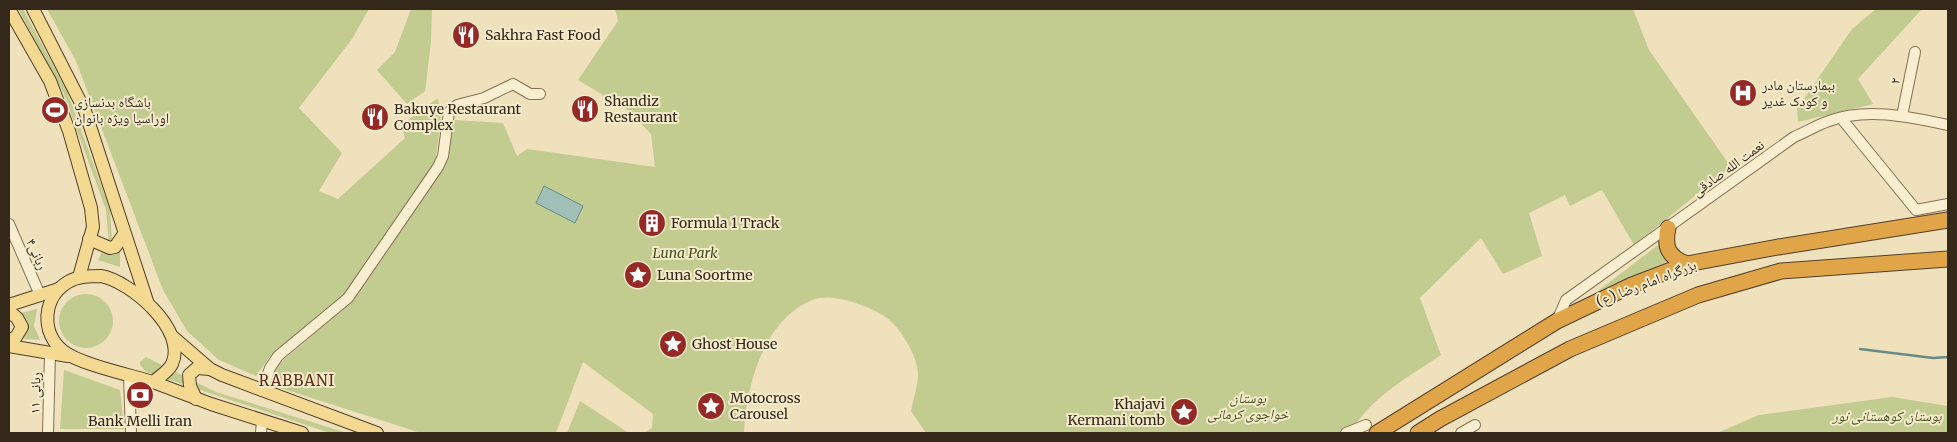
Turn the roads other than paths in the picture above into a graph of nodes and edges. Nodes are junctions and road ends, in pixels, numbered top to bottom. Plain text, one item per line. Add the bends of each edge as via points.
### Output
1 (9, 9) edge
2 (33, 9) edge
3 (1915, 52) dead end
4 (540, 94) dead end
5 (1902, 116) junction
6 (1841, 118) junction
7 (1948, 125) edge
8 (1948, 204) edge
9 (9, 224) edge
10 (1944, 224) edge
11 (1668, 228) junction
12 (124, 234) junction
13 (89, 239) junction
14 (1948, 259) edge
15 (1687, 264) junction
16 (79, 277) junction
17 (59, 289) junction
18 (40, 295) junction
19 (147, 300) junction
20 (9, 305) edge
21 (9, 311) edge
22 (1557, 321) junction
23 (173, 338) junction
24 (9, 341) edge
25 (9, 346) edge
26 (50, 353) junction
27 (71, 356) junction
28 (210, 369) junction
29 (129, 375) junction
30 (153, 382) junction
31 (262, 391) junction
32 (196, 399) junction
33 (1475, 425) dead end
34 (262, 427) edge
35 (1371, 429) edge
36 (48, 433) edge
37 (131, 433) edge
38 (302, 433) edge
39 (378, 433) edge
40 (1346, 433) edge
41 (1418, 433) edge
42 (1460, 433) edge

1 - 13 main road via 50,81 69,131 93,217
2 - 12 main road via 85,111
3 - 5 street, ۲
4 - 31 street via 530,94 513,84 484,98 457,104 449,112 443,156 438,167 348,298 278,356
5 - 6 street, نعمت الله صادقی via 1871,113
5 - 7 street, نعمت الله صادقی
6 - 8 street via 1916,210
6 - 11 street, نعمت الله صادقی via 1794,137
9 - 18 street, ربانی۴
10 - 15 highway, بزرگراه امام رضا (ع) via 1797,244
11 - 15 highway via 1667,250 1672,257
11 - 22 street, نعمت الله صادقی via 1566,300
12 - 13 main road via 115,247 110,248
12 - 19 main road
13 - 16 main road
14 - 41 highway via 1781,271 1698,294 1570,349
15 - 22 highway, بزرگراه امام رضا (ع) via 1632,285
16 - 17 main road
16 - 19 main road via 114,278
17 - 18 main road
17 - 27 main road via 49,306 48,326 56,344
18 - 20 main road
19 - 23 main road
21 - 24 main road via 18,318 22,327
22 - 35 highway, بزرگراه امام رضا (ع)
23 - 28 main road
23 - 30 main road via 172,363
25 - 26 main road
26 - 27 main road
26 - 36 street, ربانی ۱۱
27 - 29 main road
28 - 31 main road
28 - 32 main road via 197,368 189,375
29 - 30 main road
29 - 37 street
30 - 32 main road
31 - 39 main road
32 - 34 main road
33 - 42 street
34 - 38 main road
35 - 40 street

